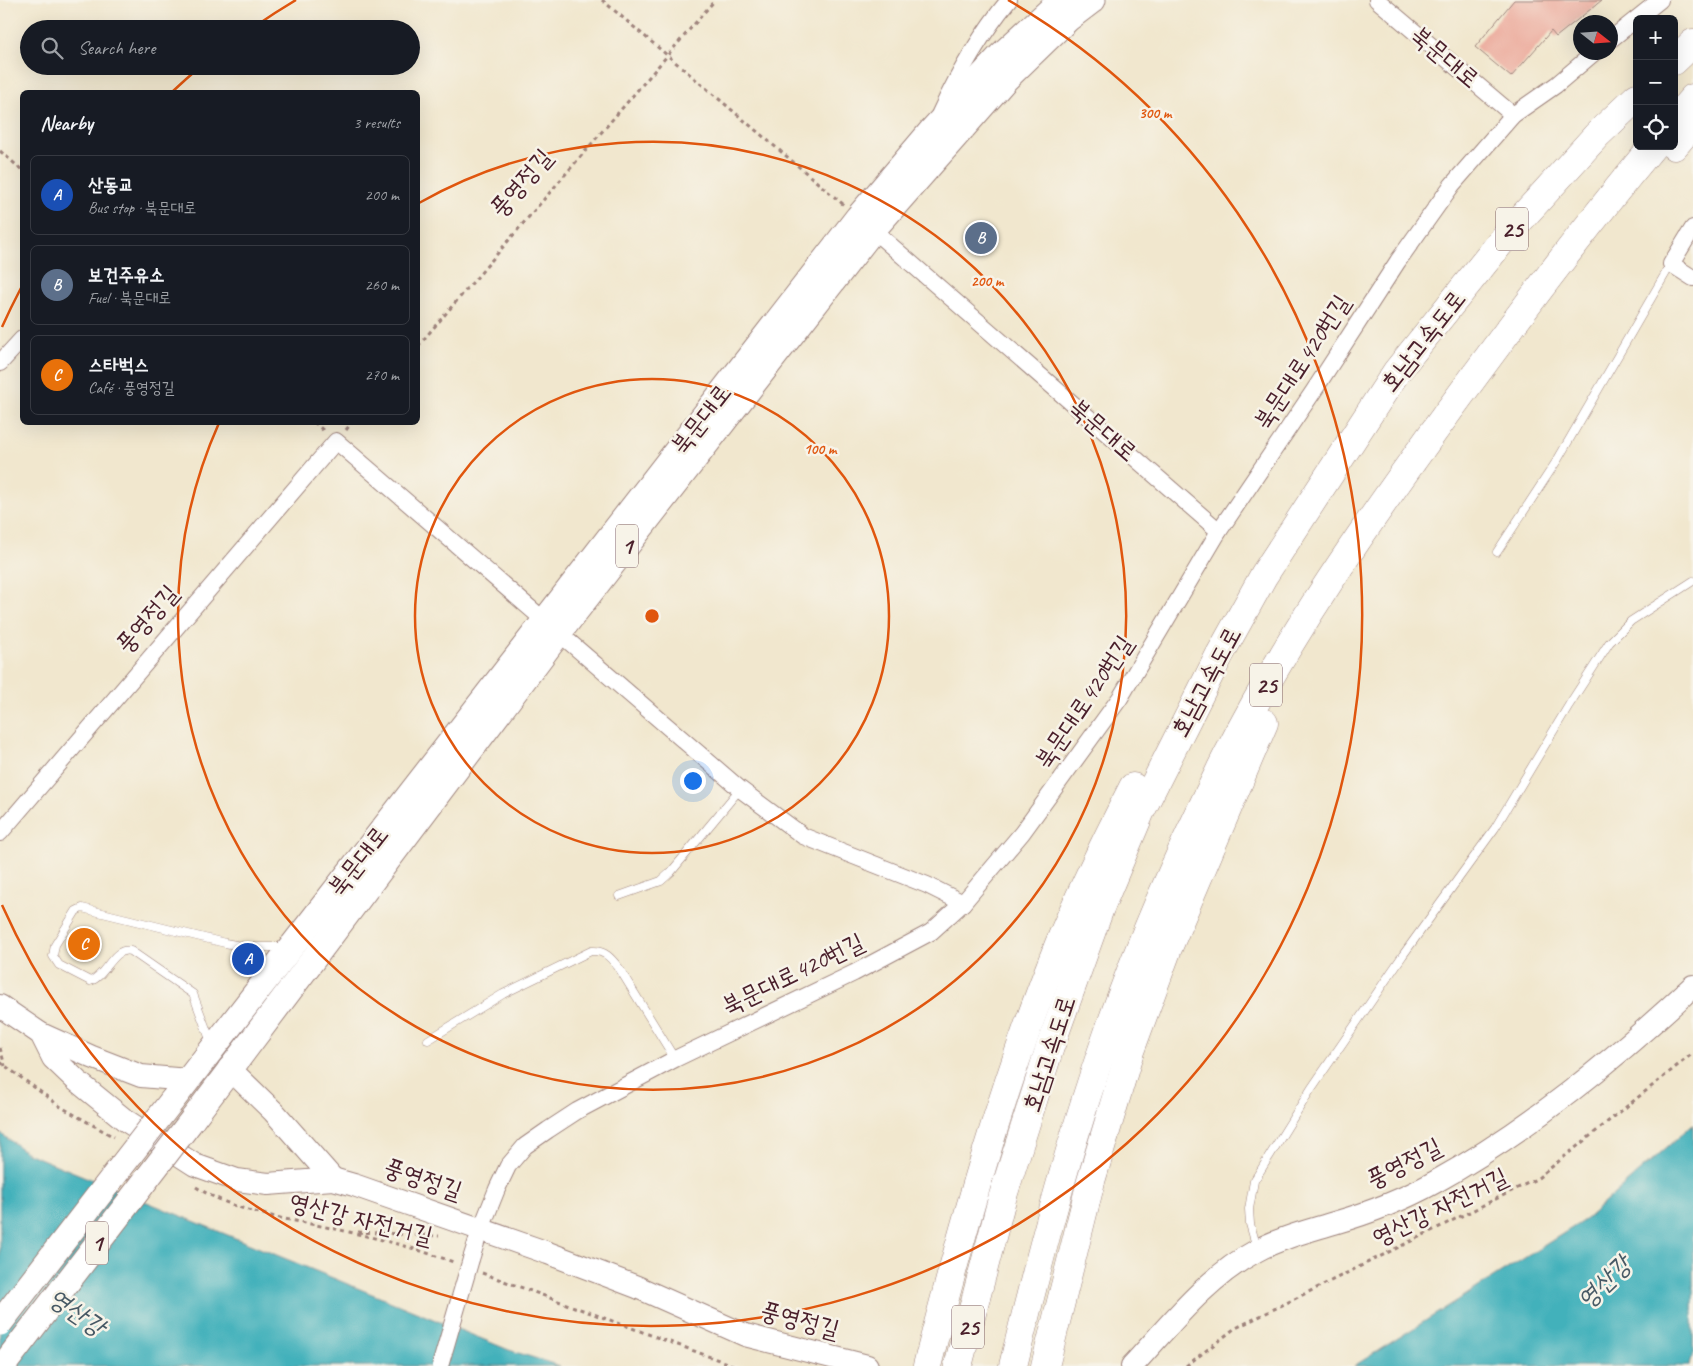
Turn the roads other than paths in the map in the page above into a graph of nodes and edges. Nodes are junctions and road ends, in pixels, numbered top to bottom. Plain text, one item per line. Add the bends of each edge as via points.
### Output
1 (1010, 0) edge
2 (1061, 0) edge
3 (1093, 0) edge
4 (1377, 0) edge
5 (1660, 0) edge
6 (1618, 34) edge
7 (1693, 42) edge
8 (1585, 60) edge
9 (1675, 60) edge
10 (1693, 98) edge
11 (1633, 101) edge
12 (1514, 115) junction
13 (1678, 115) edge
14 (1693, 124) edge
15 (931, 131) junction
16 (1678, 141) edge
17 (1649, 150) edge
18 (1671, 150) edge
19 (866, 224) junction
20 (1693, 228) edge
21 (1671, 264) junction
22 (1693, 278) edge
23 (20, 341) edge
24 (0, 363) edge
25 (1397, 371) junction
26 (1220, 531) junction
27 (1496, 552) dead end
28 (1693, 581) edge
29 (552, 627) junction
30 (740, 788) junction
31 (0, 833) edge
32 (619, 896) dead end
33 (963, 903) junction
34 (291, 947) junction
35 (1693, 986) edge
36 (0, 1006) edge
37 (41, 1034) junction
38 (428, 1040) dead end
39 (213, 1048) junction
40 (676, 1059) junction
41 (230, 1068) junction
42 (188, 1080) junction
43 (333, 1179) junction
44 (479, 1234) junction
45 (1257, 1250) junction
46 (0, 1322) edge
47 (2, 1366) edge
48 (440, 1366) edge
49 (867, 1366) edge
50 (927, 1366) edge
51 (958, 1366) edge
52 (1013, 1366) edge
53 (1045, 1366) edge
54 (1132, 1366) edge

1 - 15 street via 989,24 959,72
2 - 15 main road, 북문대로 / 1 via 1001,55
3 - 19 main road, 북문대로 / 1 via 1068,19 1006,78
4 - 12 street, 북문대로
5 - 6 street
7 - 9 highway
8 - 12 street, 북문대로420번길
10 - 13 highway
11 - 25 highway, 호남고속도로 / 25 via 1597,135 1509,232
12 - 26 street, 북문대로420번길 via 1424,222
14 - 16 highway
15 - 19 main road, 북문대로 / 1
17 - 52 highway, 호남고속도로 / 25 via 1531,299 1395,486 1298,632 1231,749 1162,895 1108,1033 1076,1129
18 - 53 highway via 1555,295 1437,452 1286,680 1260,731 1168,948 1130,1051 1091,1181
19 - 26 street, 북문대로
19 - 29 main road, 북문대로 / 1
20 - 21 street
21 - 22 street
21 - 27 lane via 1558,459
23 - 24 street
25 - 50 highway via 1315,472 1258,558 1181,694 1097,858 1059,944 978,1173
25 - 51 highway, 호남고속도로 / 25 via 1264,575 1218,656 1140,813 1100,908 1050,1047 1002,1199
26 - 33 street, 북문대로420번길 via 1120,698 1022,833
28 - 45 lane via 1631,621 1610,643 1495,828 1311,1089 1254,1181 1250,1224
29 - 30 street
29 - 31 street, 풍영정길 via 336,441
29 - 34 main road, 북문대로 / 1
29 - 41 main road, 북문대로 / 1
30 - 32 lane via 661,881
30 - 33 street via 803,836 927,884
33 - 40 street, 북문대로420번길 via 931,932
34 - 39 main road, 북문대로 / 1
34 - 39 lane via 246,947 82,908 76,911 55,945 53,956 59,964 90,981 98,978 117,955 125,950 132,951 193,994
35 - 45 street, 풍영정길 via 1601,1069 1544,1111 1435,1182 1386,1206
36 - 37 street, 풍영정길
37 - 42 street via 141,1076
37 - 43 street, 풍영정길 via 53,1058 77,1081 125,1120 195,1165 237,1180 268,1184
38 - 40 lane via 503,994 596,950 609,956 619,968
39 - 42 main road, 북문대로 / 1
40 - 44 street, 북문대로420번길 via 577,1111 525,1146 508,1166
41 - 43 street
41 - 47 main road, 북문대로 / 1, bridge
42 - 46 main road, 북문대로 / 1, bridge
43 - 44 street, 풍영정길
44 - 48 street, 북문대로420번길, bridge
44 - 49 street, 풍영정길 via 637,1287 745,1335
45 - 54 street, 풍영정길 via 1232,1265 1203,1290

